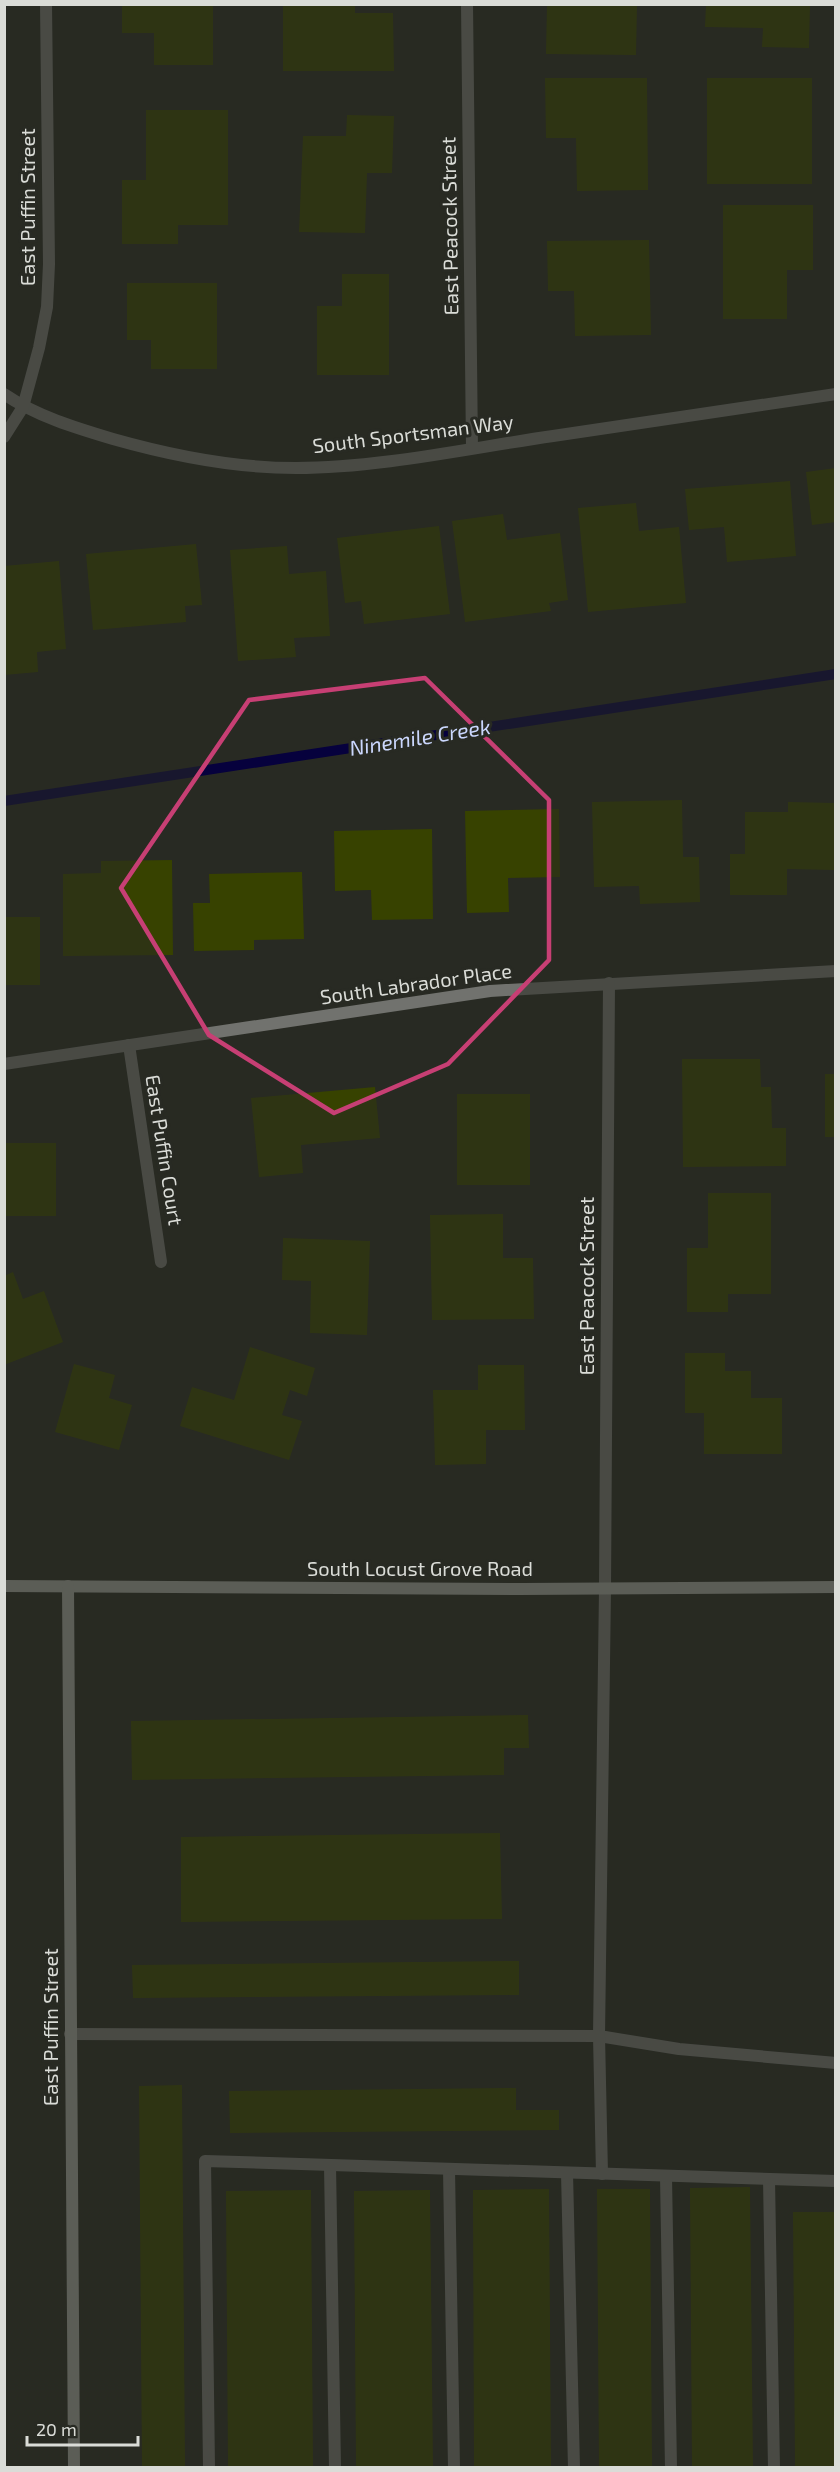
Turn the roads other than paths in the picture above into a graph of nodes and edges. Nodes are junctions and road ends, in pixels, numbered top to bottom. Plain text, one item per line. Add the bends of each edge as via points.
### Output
1 (46, 4) edge
2 (467, 4) edge
3 (836, 393) edge
4 (4, 394) edge
5 (23, 407) junction
6 (4, 437) edge
7 (472, 448) junction
8 (836, 971) edge
9 (609, 983) junction
10 (129, 1045) junction
11 (4, 1064) edge
12 (161, 1262) dead end
13 (4, 1586) edge
14 (68, 1586) junction
15 (836, 1587) edge
16 (604, 1589) junction
17 (70, 2034) junction
18 (599, 2036) junction
19 (836, 2063) edge
20 (330, 2165) junction
21 (449, 2169) junction
22 (567, 2173) junction
23 (602, 2174) junction
24 (666, 2176) junction
25 (770, 2179) junction
26 (836, 2181) edge
27 (74, 2468) edge
28 (209, 2468) edge
29 (335, 2468) edge
30 (454, 2468) edge
31 (574, 2468) edge
32 (671, 2468) edge
33 (774, 2468) edge

1 - 5 street, East Puffin Street via 47,307
2 - 7 street, East Peacock Street
3 - 7 street, South Sportsman Way
4 - 5 street, South Sportsman Way
5 - 6 street, East Puffin Street
5 - 7 street, South Sportsman Way via 169,455 253,467 339,466
8 - 9 street, South Labrador Place
9 - 10 street, South Labrador Place via 490,991
9 - 16 street, East Peacock Street
10 - 11 street, South Labrador Place
10 - 12 street, East Puffin Court
13 - 14 street, South Locust Grove Road
14 - 16 street, South Locust Grove Road
14 - 17 street, East Puffin Street
15 - 16 street, South Locust Grove Road
16 - 18 street, East Peacock Street
17 - 18 street
17 - 27 street, East Puffin Street
18 - 19 street via 679,2049
18 - 23 street, East Peacock Street
20 - 21 street
20 - 28 street via 205,2161
20 - 29 street
21 - 22 street
21 - 30 street
22 - 23 street
22 - 31 street
23 - 24 street
24 - 25 street
24 - 32 street
25 - 26 street
25 - 33 street

